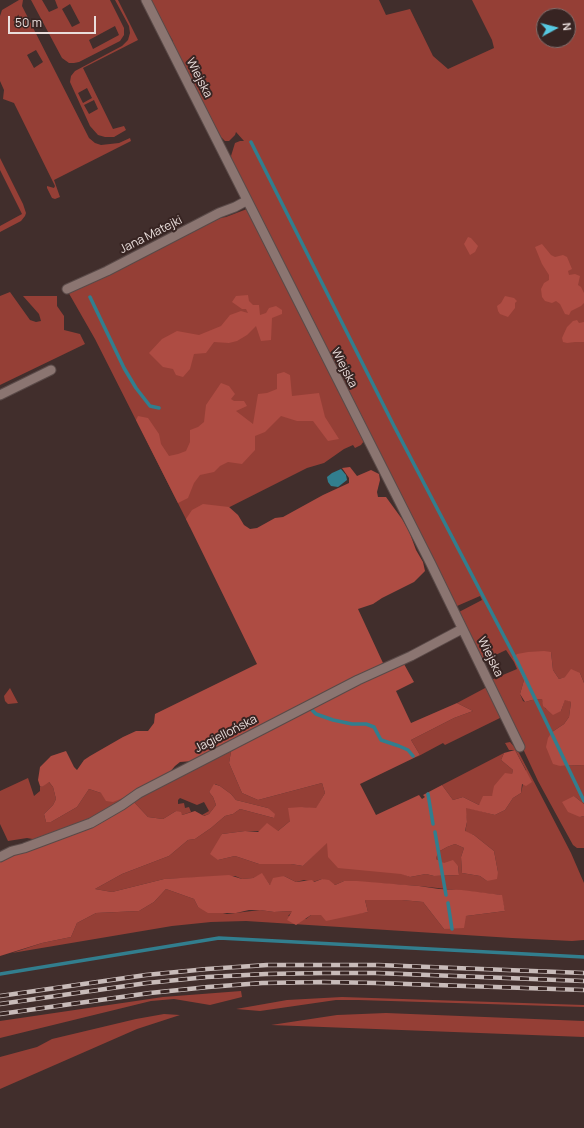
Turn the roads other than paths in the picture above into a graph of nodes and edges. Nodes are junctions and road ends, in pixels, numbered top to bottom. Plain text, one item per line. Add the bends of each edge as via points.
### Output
1 (146, 0) edge
2 (246, 201) junction
3 (67, 290) dead end
4 (51, 370) dead end
5 (0, 395) edge
6 (462, 629) junction
7 (520, 746) dead end
8 (0, 857) edge

1 - 2 street, Wiejska
2 - 3 street, Jana Matejki
2 - 6 street, Wiejska
4 - 5 street
6 - 7 street, Wiejska
6 - 8 street, Jagiellońska via 139,792 122,805 91,822

